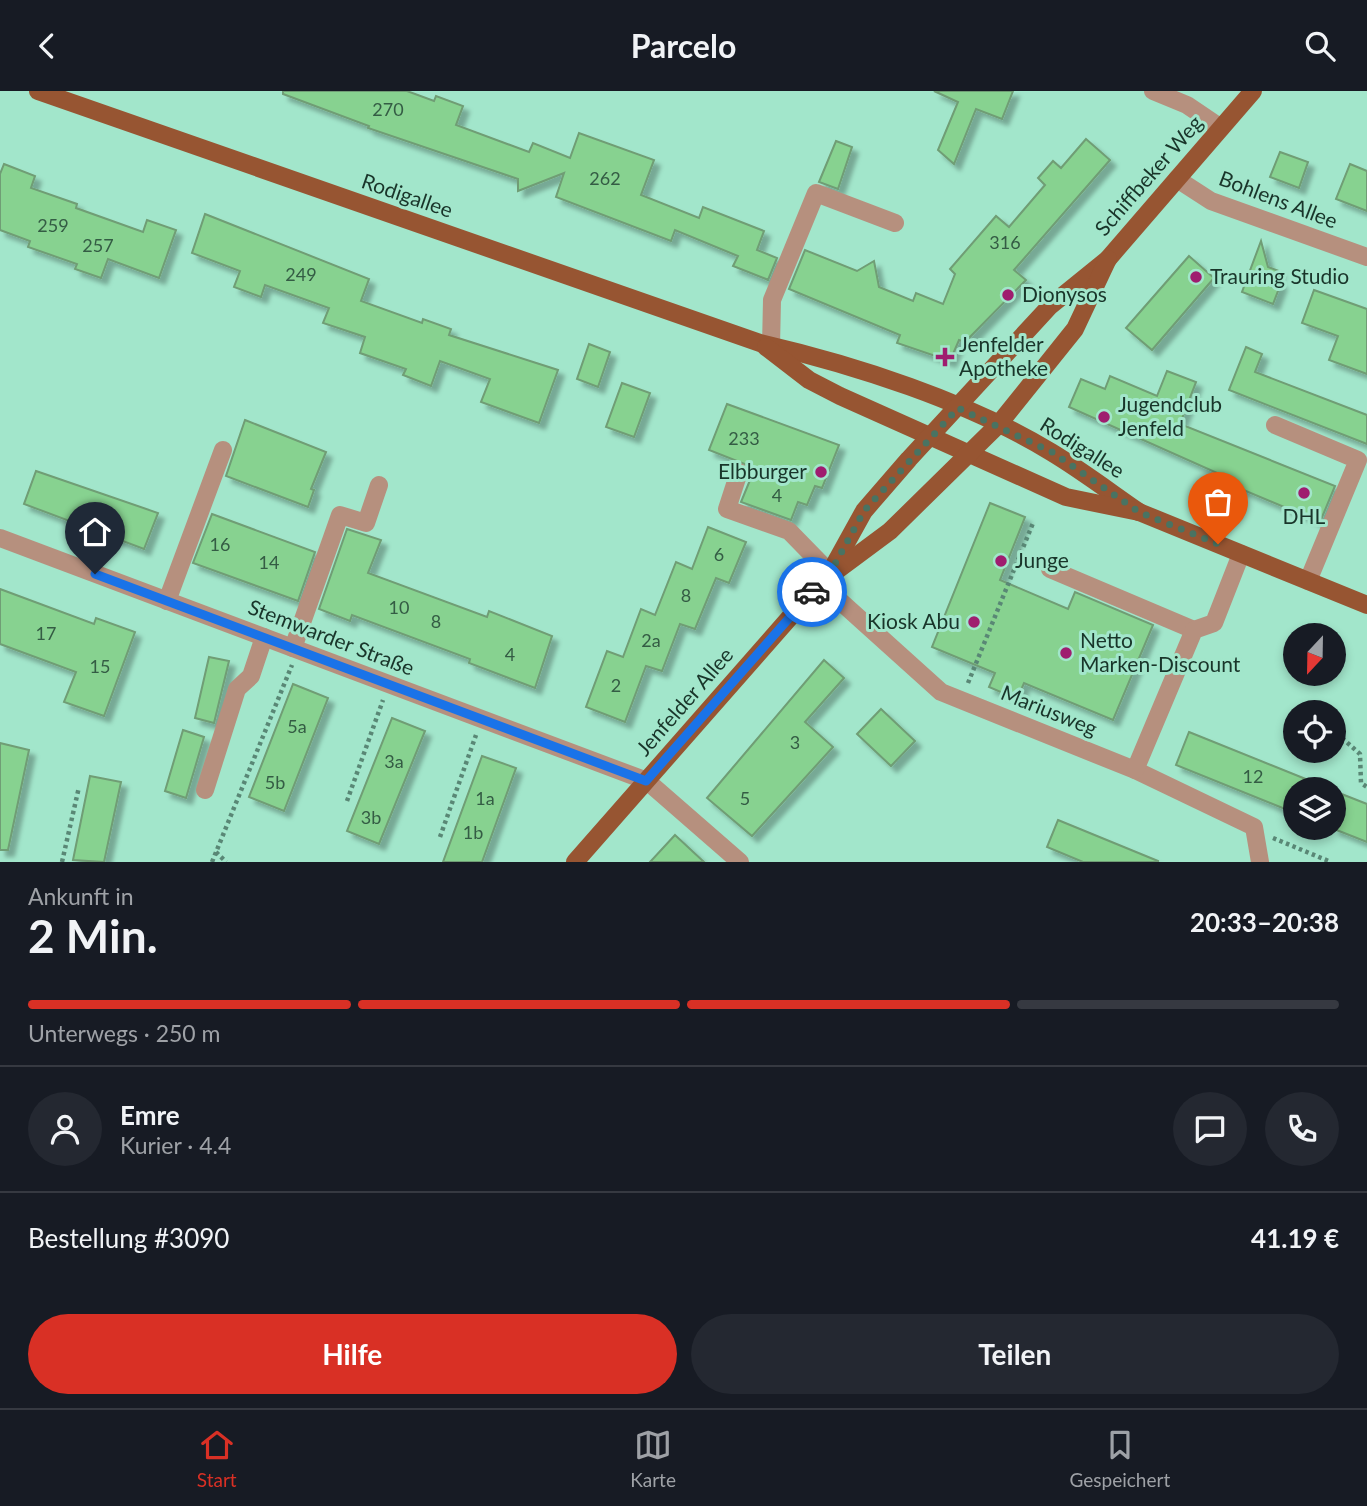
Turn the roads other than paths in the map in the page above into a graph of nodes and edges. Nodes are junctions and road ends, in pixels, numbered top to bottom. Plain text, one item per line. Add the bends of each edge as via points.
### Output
1 (38, 91) edge
2 (1153, 91) edge
3 (1253, 91) edge
4 (1221, 128) junction
5 (1177, 179) junction
6 (895, 223) dead end
7 (1367, 257) edge
8 (1108, 259) junction
9 (766, 344) junction
10 (958, 408) junction
11 (998, 425) junction
12 (1275, 425) dead end
13 (930, 435) junction
14 (223, 450) dead end
15 (970, 453) junction
16 (739, 472) dead end
17 (379, 485) dead end
18 (1139, 512) junction
19 (0, 538) edge
20 (1241, 554) junction
21 (1049, 569) dead end
22 (825, 578) junction
23 (1308, 581) junction
24 (167, 601) junction
25 (1367, 605) edge
26 (1194, 630) junction
27 (264, 637) junction
28 (295, 649) junction
29 (1135, 770) junction
30 (646, 781) junction
31 (205, 790) dead end
32 (575, 862) edge
33 (740, 862) edge
34 (1260, 862) edge

1 - 9 main road, Rodigallee
2 - 4 street
3 - 4 main road, Schiffbeker Weg
4 - 5 main road, Schiffbeker Weg
5 - 7 street, Bohlens Allee via 1211,201
5 - 8 main road, Schiffbeker Weg
6 - 9 street via 816,193 772,300
8 - 10 main road, Schiffbeker Weg via 1050,306
8 - 11 main road, Schiffbeker Weg via 1075,329
9 - 10 main road, Rodigallee via 859,369
9 - 13 main road, Rodigallee via 809,380
10 - 11 main road, Rodigallee
10 - 13 main road, Schiffbeker Weg
11 - 15 main road, Schiffbeker Weg
11 - 18 main road, Rodigallee via 1052,452
12 - 23 street via 1358,460
13 - 15 main road, Rodigallee
13 - 22 main road, Jenfelder Allee via 864,511
14 - 24 street
15 - 18 main road, Rodigallee via 1066,497
15 - 22 main road, Jenfelder Allee via 890,531
16 - 22 street, Mariusweg via 727,509 789,531
17 - 28 street via 366,523 340,515
18 - 20 main road, Rodigallee
19 - 24 street, Stemwarder Straße
20 - 23 main road, Rodigallee
20 - 26 street via 1214,622
21 - 26 street
22 - 29 street, Mariusweg via 941,692
22 - 30 main road, Jenfelder Allee
23 - 25 main road, Rodigallee
24 - 27 street, Stemwarder Straße
26 - 29 street
27 - 28 street, Stemwarder Straße
27 - 31 street via 251,676 237,689
28 - 30 street, Stemwarder Straße
29 - 34 street, Mariusweg via 1255,830
30 - 32 main road, Jenfelder Allee
30 - 33 street

